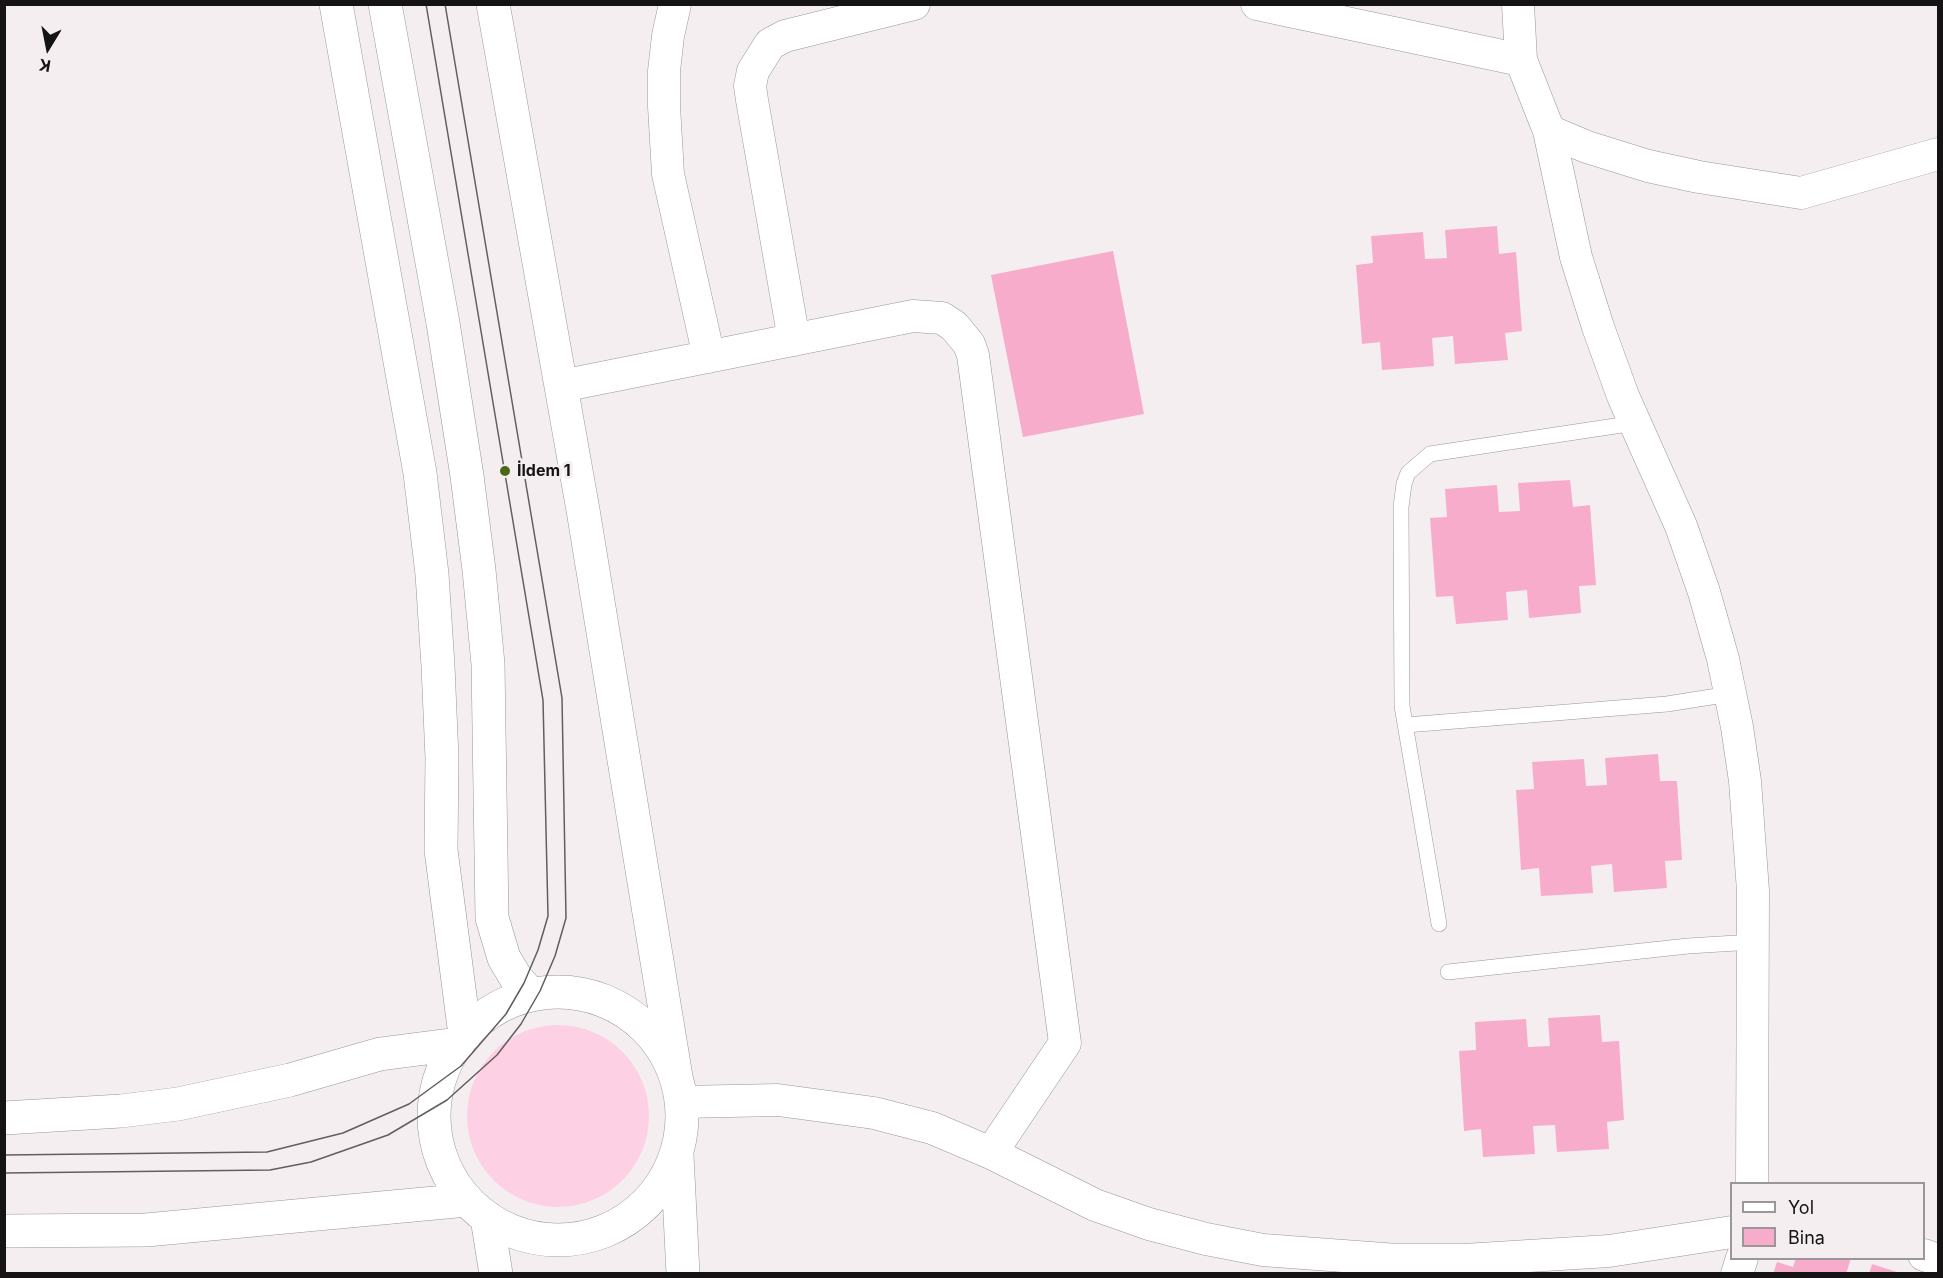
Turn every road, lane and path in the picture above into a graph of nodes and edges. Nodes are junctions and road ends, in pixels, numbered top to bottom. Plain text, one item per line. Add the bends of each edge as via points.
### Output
1 (336, 4) edge
2 (385, 4) edge
3 (493, 4) edge
4 (675, 4) edge
5 (914, 4) edge
6 (1257, 4) edge
7 (1518, 4) edge
8 (1521, 60) junction
9 (1550, 131) junction
10 (1938, 154) edge
11 (794, 340) junction
12 (709, 357) junction
13 (561, 386) junction
14 (1635, 423) junction
15 (1730, 694) junction
16 (1406, 725) junction
17 (1439, 924) dead end
18 (1753, 942) junction
19 (1448, 972) dead end
20 (531, 995) junction
21 (461, 1039) junction
22 (679, 1089) junction
23 (4, 1118) edge
24 (991, 1153) junction
25 (677, 1154) junction
26 (1752, 1182) edge
27 (477, 1209) junction
28 (4, 1231) edge
29 (1730, 1232) edge
30 (496, 1274) edge
31 (682, 1274) edge

1 - 21 street via 420,473 438,666 441,850
2 - 20 street via 443,322 479,570 488,664 492,918 504,958
3 - 13 street
4 - 12 street via 664,71 668,174
5 - 11 street via 785,36 770,44 753,71 752,100
6 - 8 street
7 - 8 street
8 - 9 street
9 - 10 street via 1648,166 1802,193
9 - 14 street via 1576,257
11 - 12 street
11 - 24 street via 927,316 942,318 954,326 963,334 973,355 1065,1044
12 - 13 street
13 - 22 street
14 - 15 street via 1685,537 1704,592
14 - 16 lane via 1430,454 1408,473 1401,495 1402,706
15 - 16 lane via 1666,704
15 - 18 street via 1751,836
16 - 17 lane
18 - 19 lane
18 - 26 street
20 - 21 street via 484,1017
20 - 22 street via 583,995 630,1015 666,1053
21 - 23 street via 380,1054 290,1080 178,1104 121,1112
21 - 27 street via 440,1079 435,1131 444,1164
22 - 24 street via 864,1111 932,1128
22 - 25 street via 682,1128
24 - 29 street via 1095,1205 1149,1224 1206,1239 1296,1254 1397,1260 1537,1257 1609,1251
25 - 27 street via 667,1177 633,1216 586,1238 534,1238 509,1230
25 - 31 street
27 - 28 street via 146,1230
27 - 30 street

